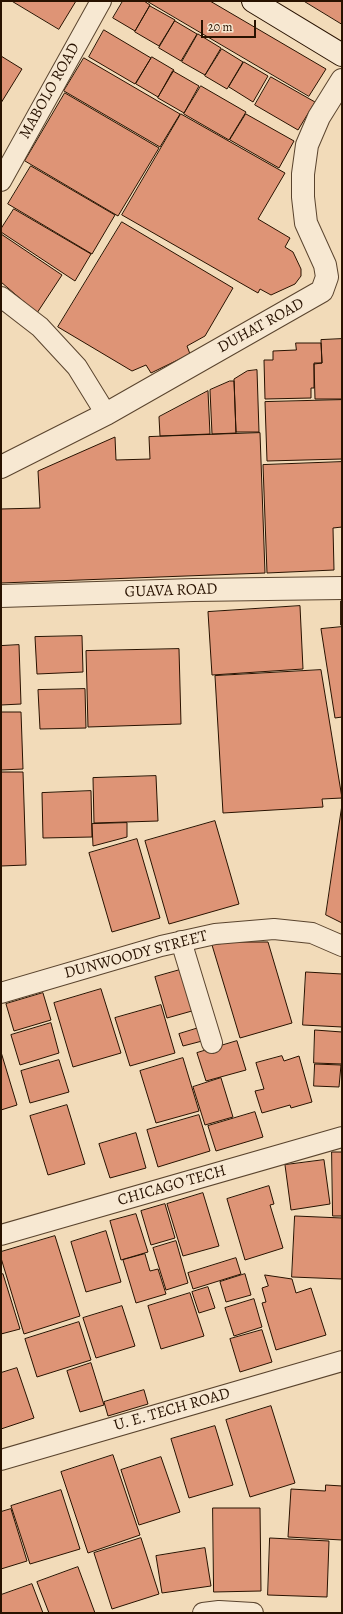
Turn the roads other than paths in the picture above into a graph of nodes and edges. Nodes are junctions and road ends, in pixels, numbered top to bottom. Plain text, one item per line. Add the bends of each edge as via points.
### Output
1 (100, 1) edge
2 (253, 1) edge
3 (342, 55) edge
4 (342, 80) edge
5 (1, 181) edge
6 (1, 297) edge
7 (106, 414) junction
8 (1, 467) edge
9 (342, 588) edge
10 (1, 596) edge
11 (181, 941) junction
12 (342, 946) edge
13 (1, 993) edge
14 (212, 1043) dead end
15 (342, 1137) edge
16 (1, 1235) edge
17 (342, 1361) edge
18 (1, 1460) edge
19 (203, 1613) edge
20 (253, 1613) edge

1 - 5 street, MABOLO ROAD
2 - 3 street
4 - 7 street, DUHAT ROAD via 319,117 307,145 304,174 306,223 325,265 327,277 322,291
6 - 7 street via 40,327 77,367
7 - 8 street, DUHAT ROAD
9 - 10 street, GUAVA ROAD
11 - 12 street, DUNWOODY STREET via 214,934 274,929 312,933
11 - 13 street, DUNWOODY STREET
11 - 14 street
15 - 16 street, CHICAGO TECH
17 - 18 street, U. E. TECH ROAD
19 - 20 street

